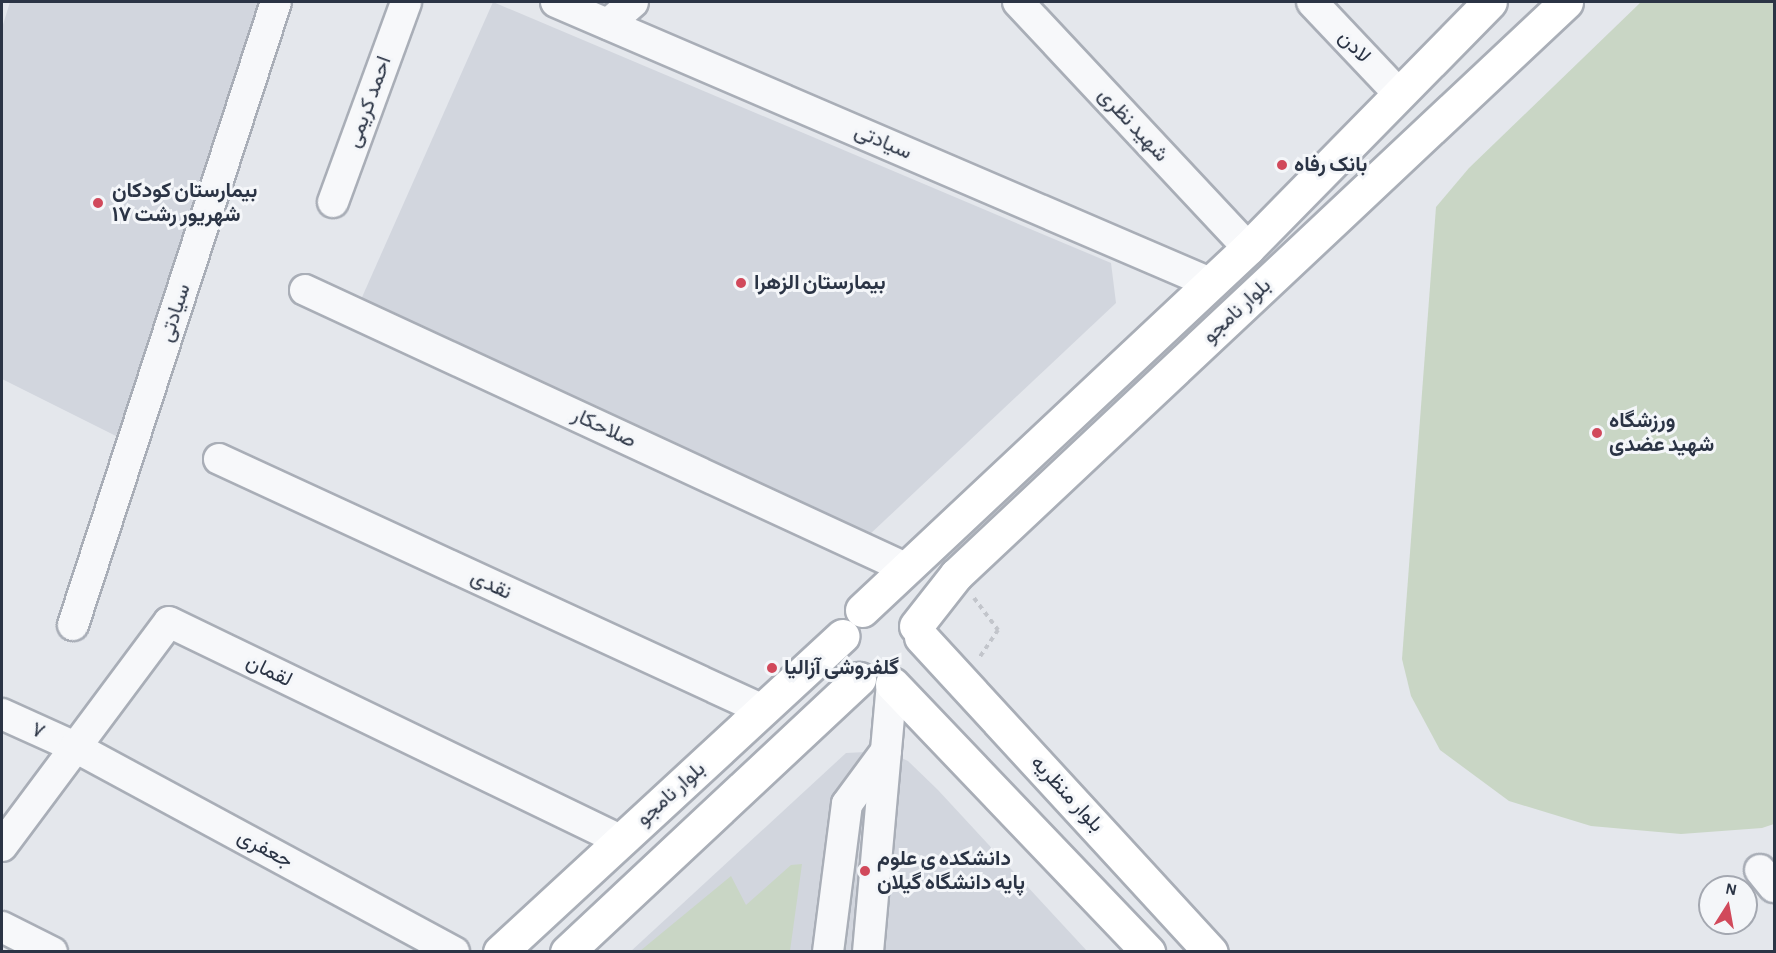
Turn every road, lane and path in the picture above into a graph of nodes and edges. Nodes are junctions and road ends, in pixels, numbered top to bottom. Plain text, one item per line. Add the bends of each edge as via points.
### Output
1 (276, 2) edge
2 (406, 2) edge
3 (556, 2) edge
4 (633, 2) edge
5 (1018, 2) edge
6 (1311, 2) edge
7 (1490, 2) edge
8 (1566, 2) edge
9 (608, 24) junction
10 (1397, 92) junction
11 (333, 202) dead end
12 (1248, 248) junction
13 (1210, 283) junction
14 (305, 290) dead end
15 (1033, 448) junction
16 (219, 459) dead end
17 (1061, 477) junction
18 (903, 567) junction
19 (956, 575) junction
20 (862, 610) junction
21 (73, 625) dead end
22 (918, 632) junction
23 (842, 636) junction
24 (860, 679) junction
25 (962, 681) junction
26 (892, 684) junction
27 (763, 710) junction
28 (2, 714) edge
29 (75, 747) junction
30 (886, 751) junction
31 (693, 774) junction
32 (1077, 804) junction
33 (723, 806) junction
34 (1041, 835) junction
35 (620, 840) junction
36 (2, 846) edge
37 (2, 927) edge
38 (52, 951) edge
39 (454, 951) edge
40 (500, 951) edge
41 (567, 951) edge
42 (828, 951) edge
43 (868, 951) edge
44 (1148, 951) edge
45 (1211, 951) edge

1 - 21 street, سیادتی
2 - 11 street, احمد کریمی
3 - 9 street, سیادتی
4 - 9 street
5 - 12 street, شهید نظری
6 - 10 street, لادن
7 - 10 main road, بلوار نامجو
8 - 17 main road, بلوار نامجو
9 - 13 street, سیادتی
10 - 12 main road, بلوار نامجو
12 - 13 main road, بلوار نامجو
13 - 15 main road, بلوار نامجو
14 - 18 street, صلاحکار
15 - 17 main road
15 - 18 main road, بلوار نامجو
16 - 27 street, نقدی
17 - 19 main road, بلوار نامجو
18 - 20 main road, بلوار نامجو
19 - 22 main road, بلوار نامجو
19 - 25 path via 998,630
20 - 22 main road via 892,608
20 - 23 main road
22 - 25 main road, بلوار منظریه
22 - 26 main road via 914,666
23 - 24 main road via 842,656
23 - 27 main road, بلوار نامجو
24 - 26 main road
24 - 33 main road, بلوار نامجو
25 - 32 main road, بلوار منظریه
26 - 30 street
26 - 34 main road
27 - 31 main road, بلوار نامجو
28 - 29 street, ۷
29 - 35 street, لقمان via 169,622
29 - 36 street, لقمان
29 - 39 street, جعفری
30 - 42 street via 847,804
30 - 43 street
31 - 33 main road
31 - 35 main road, بلوار نامجو
32 - 34 main road
32 - 45 main road, بلوار منظریه
33 - 41 main road, بلوار نامجو
34 - 44 main road
35 - 40 main road, بلوار نامجو
37 - 38 street

